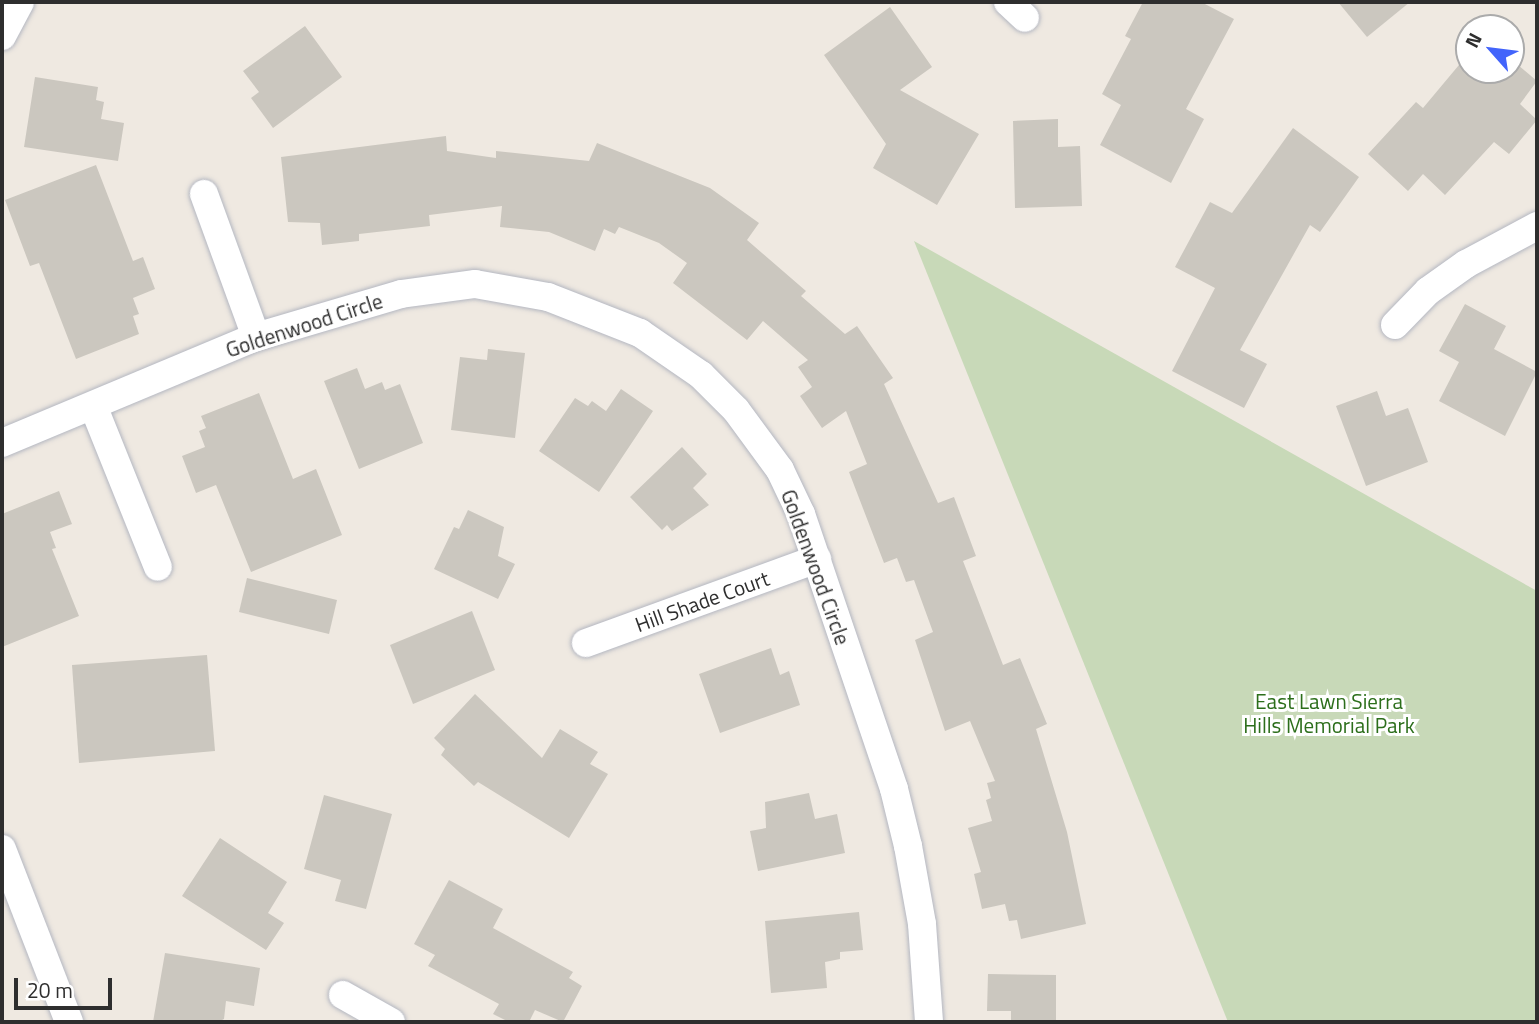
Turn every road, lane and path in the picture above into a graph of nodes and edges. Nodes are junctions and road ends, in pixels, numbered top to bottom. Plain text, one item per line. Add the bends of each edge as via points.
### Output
1 (20, 2) edge
2 (2, 36) edge
3 (204, 194) dead end
4 (1537, 226) edge
5 (1395, 325) dead end
6 (256, 337) junction
7 (94, 408) junction
8 (2, 443) edge
9 (817, 559) junction
10 (158, 567) dead end
11 (586, 643) dead end
12 (2, 849) edge
13 (343, 995) dead end
14 (69, 1022) edge
15 (391, 1022) edge
16 (929, 1022) edge

1 - 2 street
3 - 6 street
4 - 5 street via 1466,264 1428,291
6 - 7 street, Goldenwood Circle
6 - 9 street, Goldenwood Circle via 401,294 475,284 548,297 596,313 640,333 701,375 736,410 780,470
7 - 8 street, Goldenwood Circle
7 - 10 street
9 - 11 street, Hill Shade Court
9 - 16 street, Goldenwood Circle via 894,789 908,846 922,923
12 - 14 street
13 - 15 street

